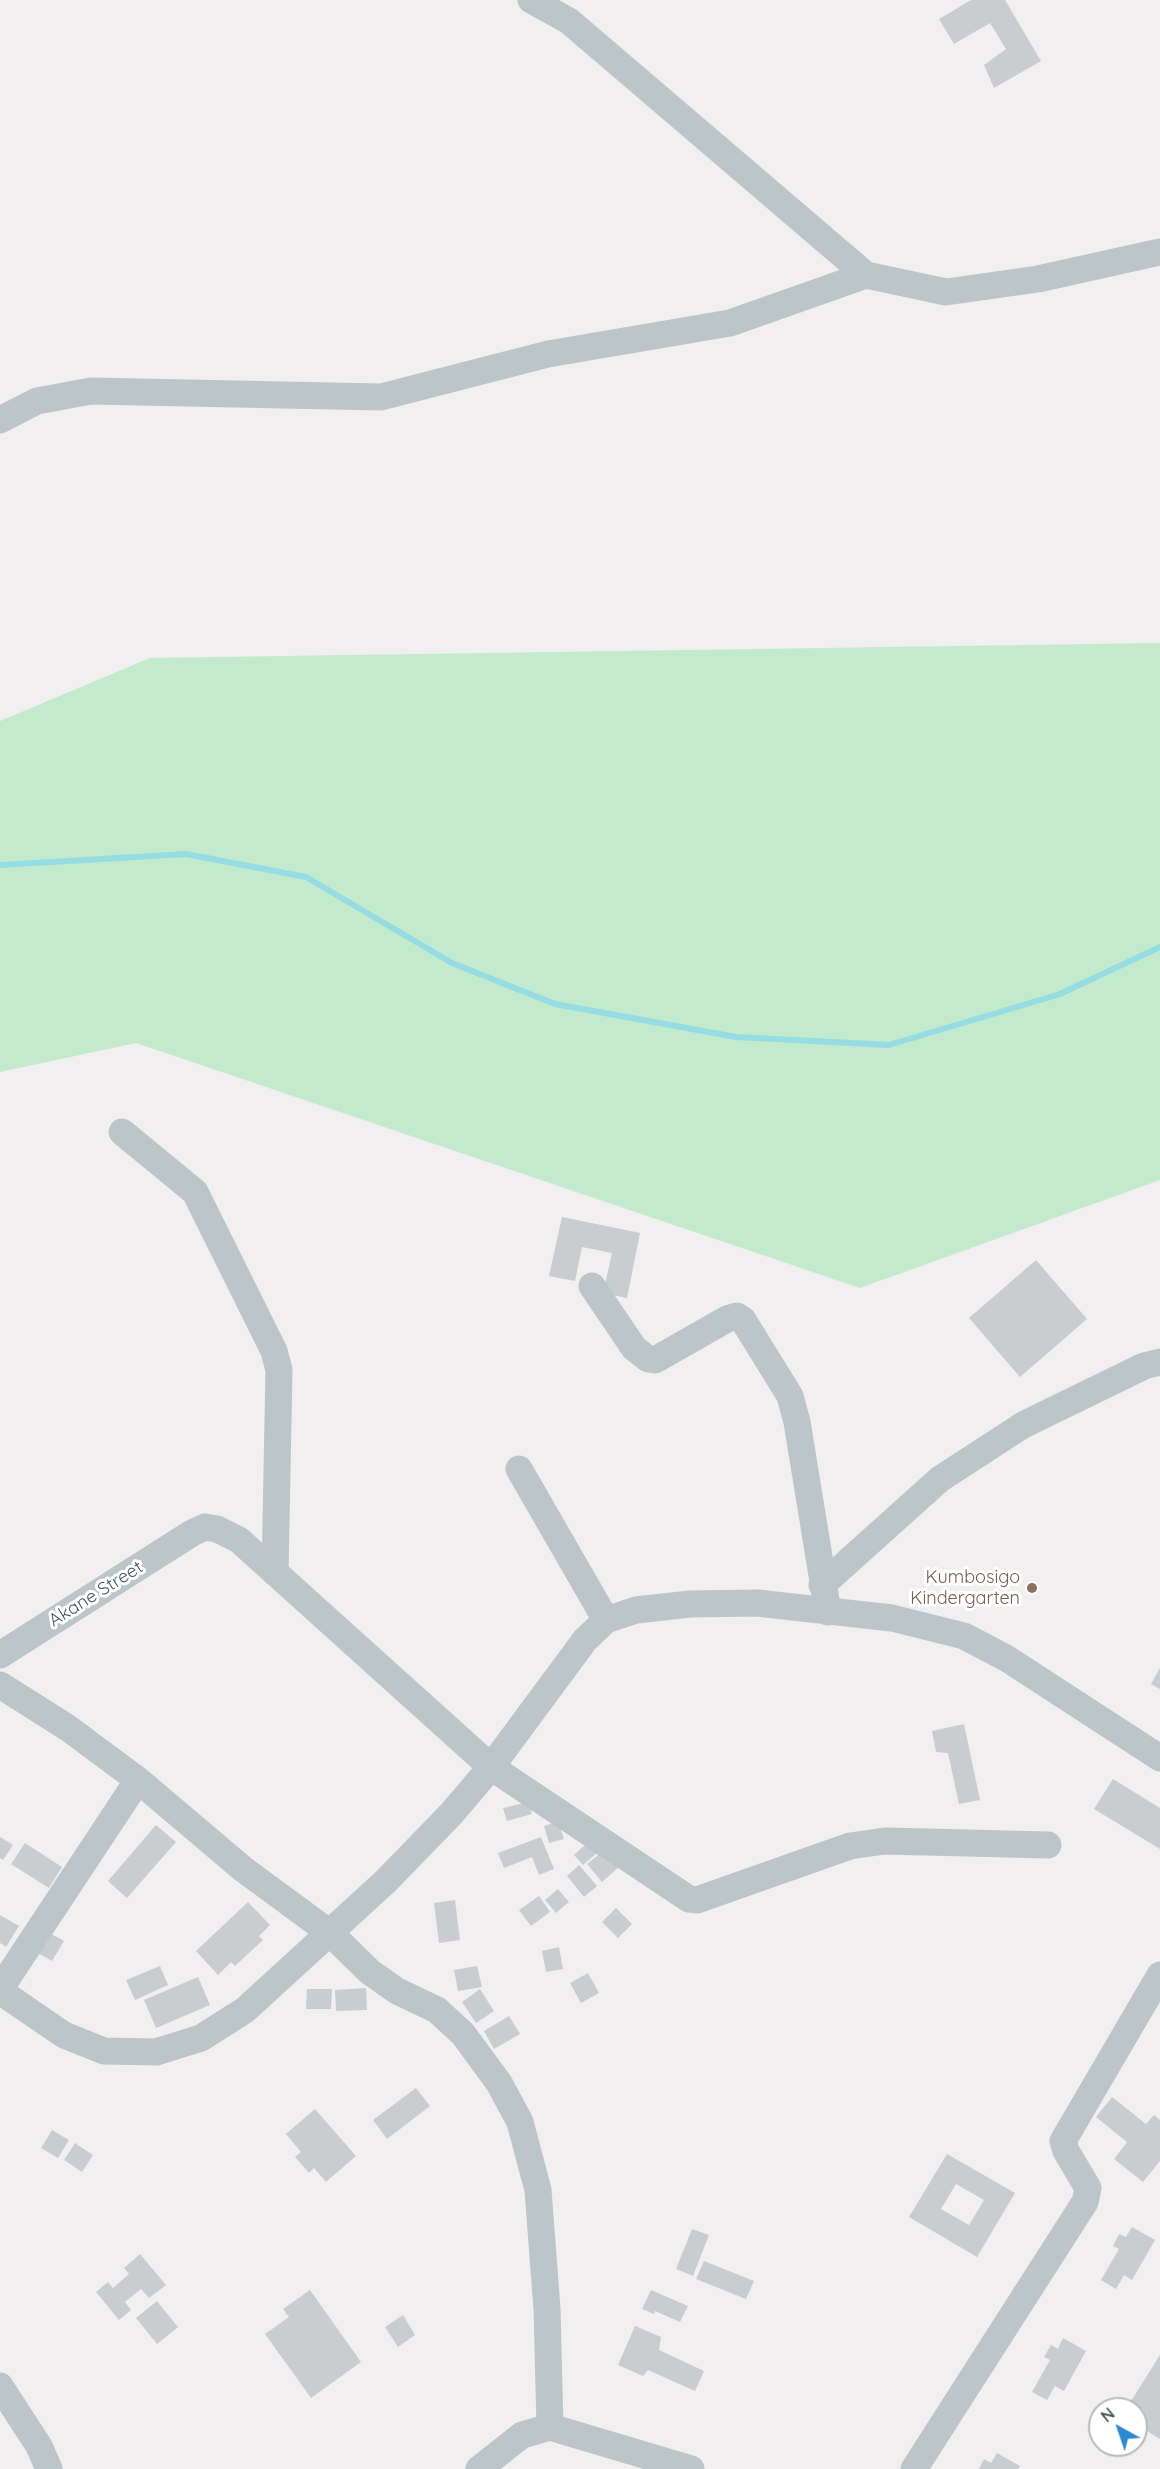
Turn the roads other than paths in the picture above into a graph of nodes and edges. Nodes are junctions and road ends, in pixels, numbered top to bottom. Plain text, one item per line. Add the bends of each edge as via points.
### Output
1 (531, 0) edge
2 (1160, 252) edge
3 (866, 275) junction
4 (0, 420) edge
5 (122, 1132) dead end
6 (592, 1286) dead end
7 (1160, 1362) edge
8 (519, 1469) dead end
9 (275, 1574) junction
10 (822, 1585) junction
11 (828, 1612) junction
12 (606, 1620) junction
13 (0, 1655) edge
14 (0, 1685) edge
15 (1160, 1758) edge
16 (491, 1767) junction
17 (138, 1780) junction
18 (1048, 1845) dead end
19 (330, 1933) junction
20 (1160, 1975) edge
21 (0, 1990) edge
22 (0, 2386) edge
23 (550, 2427) junction
24 (49, 2469) edge
25 (479, 2469) edge
26 (691, 2469) edge
27 (914, 2469) edge

1 - 3 street via 569,21
2 - 3 street via 1038,279 946,291
3 - 4 street via 730,323 548,354 381,397 91,391 37,402
5 - 9 street via 195,1192 274,1351 279,1370
6 - 10 street via 634,1348 648,1359 655,1360 727,1319 736,1316 743,1320 790,1396
7 - 10 street via 1144,1366 1023,1425 940,1479
8 - 12 street
9 - 13 street, Akane Street via 239,1540 205,1527
9 - 16 street
10 - 11 street
11 - 12 street via 757,1603 690,1604 636,1610
11 - 15 street via 892,1618 964,1636 1006,1658
12 - 16 street via 585,1640
14 - 17 street via 68,1728
16 - 18 street via 689,1899 698,1900 850,1846 885,1840
16 - 19 street via 416,1850
17 - 19 street via 243,1869
17 - 21 street
19 - 21 street via 245,2010 201,2038 156,2052 104,2051 64,2035
19 - 23 street via 370,1971 397,1991 437,2010 463,2034 499,2083 520,2122 538,2190
20 - 27 street via 1063,2141 1088,2188 1084,2202
22 - 24 street via 39,2446
23 - 25 street via 522,2435
23 - 26 street

